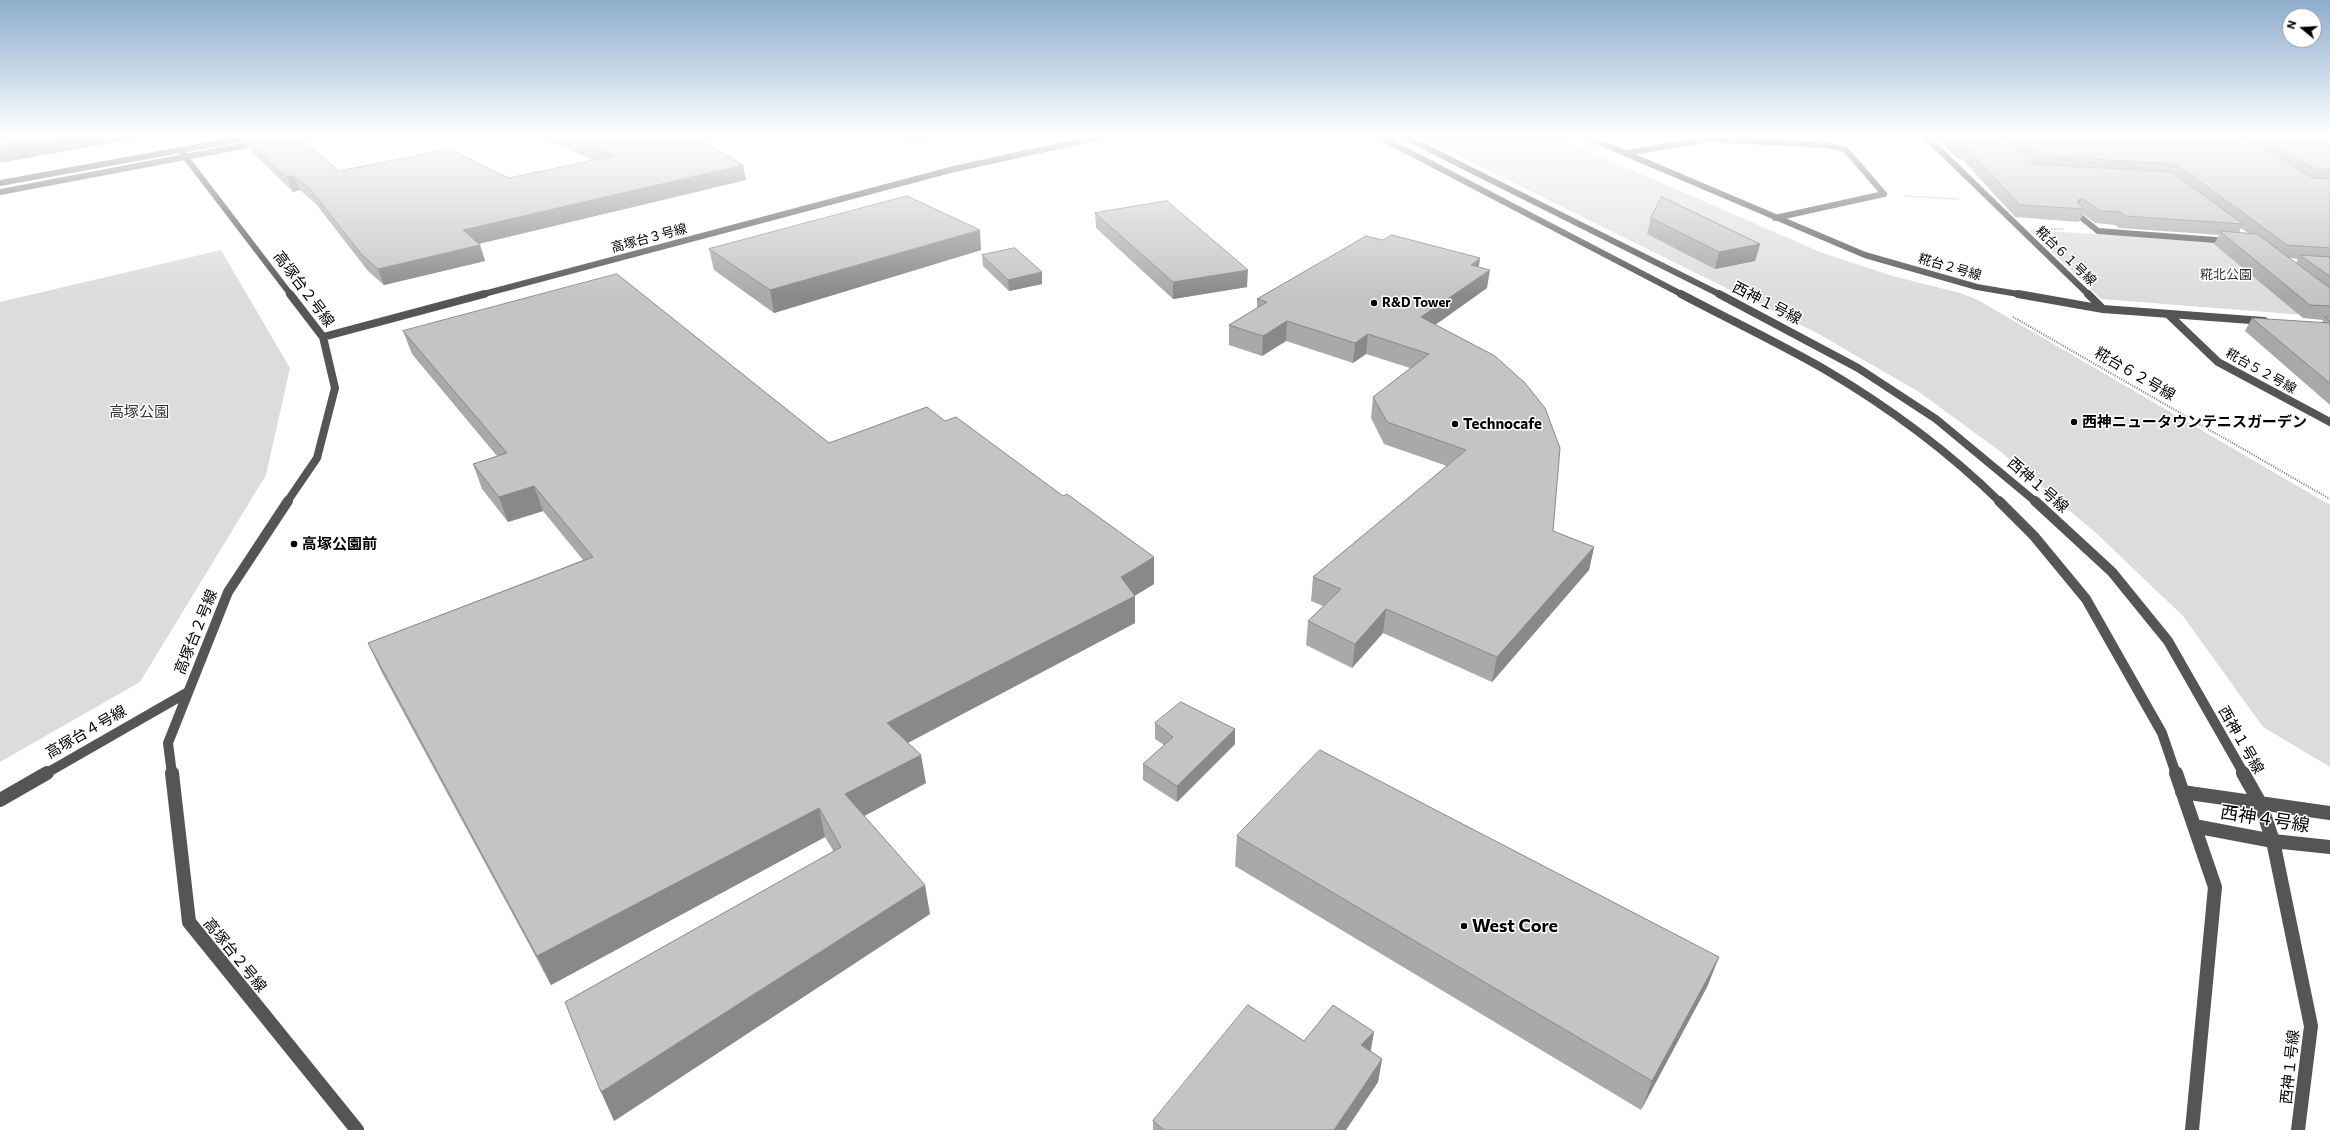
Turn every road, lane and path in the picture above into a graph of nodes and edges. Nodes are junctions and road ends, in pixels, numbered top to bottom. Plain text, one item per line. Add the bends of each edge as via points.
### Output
1 (11, 190) edge
2 (210, 190) edge
3 (876, 190) edge
4 (1481, 190) edge
5 (1510, 190) edge
6 (1711, 190) edge
7 (1880, 190) edge
8 (1980, 190) edge
9 (0, 192) edge
10 (1884, 194) junction
11 (1992, 201) junction
12 (2077, 214) edge
13 (1775, 218) junction
14 (2019, 227) junction
15 (2098, 231) junction
16 (2236, 241) edge
17 (2103, 309) junction
18 (2011, 315) dead end
19 (2169, 316) junction
20 (2271, 322) edge
21 (323, 337) junction
22 (2330, 422) edge
23 (2330, 499) edge
24 (188, 692) junction
25 (2182, 792) junction
26 (0, 800) edge
27 (2261, 805) junction
28 (2330, 813) edge
29 (2194, 826) junction
30 (2273, 841) junction
31 (2330, 847) edge
32 (357, 1130) edge
33 (2192, 1130) edge
34 (2298, 1130) edge

1 - 9 street
2 - 21 street, 高塚台２号線
3 - 21 street, 高塚台３号線
4 - 25 street, 西神１号線 via 1824,369 1914,429 1974,477 2034,536 2086,599 2162,733
5 - 27 street, 西神１号線 via 1774,322 1858,368 1936,419 2045,510 2112,572 2168,641
6 - 13 street, 糀台２号線
7 - 10 street
8 - 11 street, 糀台６１号線
10 - 11 path
10 - 13 street
11 - 14 street, 糀台６１号線
12 - 15 street
13 - 17 street, 糀台２号線 via 1865,255 1977,287
14 - 15 path
14 - 17 street, 糀台６１号線
15 - 16 street
17 - 19 street, 糀台２号線
18 - 23 path, 糀台６２号線
19 - 20 street, 糀台２号線
19 - 22 street, 糀台５２号線 via 2218,362
21 - 24 street, 高塚台２号線 via 335,388 318,458 228,592
24 - 26 street, 高塚台４号線
24 - 32 street, 高塚台２号線 via 168,743 189,922
25 - 27 street, 西神４号線
25 - 29 street, 西神１号線
27 - 28 street, 西神４号線
27 - 30 street, 西神１号線
29 - 30 street, 西神４号線
29 - 33 street, 西神１号線 via 2215,887
30 - 31 street, 西神４号線
30 - 34 street, 西神１号線 via 2311,1026

